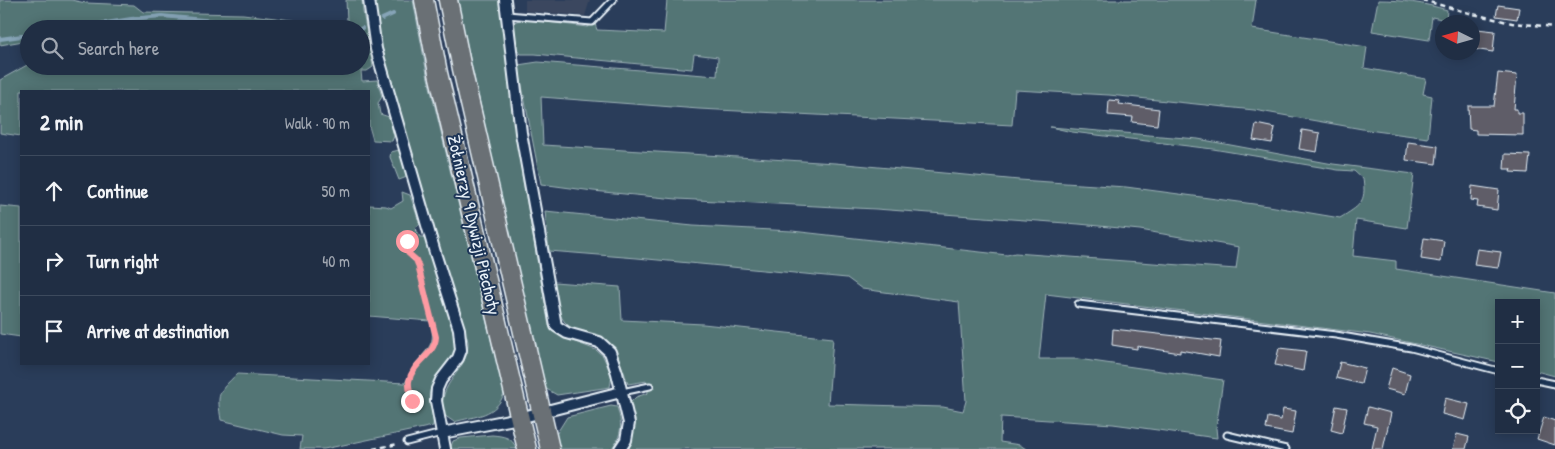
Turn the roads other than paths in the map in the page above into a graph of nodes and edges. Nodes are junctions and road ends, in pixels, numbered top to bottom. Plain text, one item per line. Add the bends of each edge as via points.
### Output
1 (368, 0) edge
2 (424, 0) edge
3 (448, 0) edge
4 (505, 0) edge
5 (613, 0) edge
6 (507, 14) junction
7 (1078, 304) dead end
8 (1495, 370) edge
9 (1540, 381) edge
10 (1555, 384) edge
11 (650, 386) dead end
12 (621, 392) junction
13 (542, 412) junction
14 (519, 418) junction
15 (442, 433) junction
16 (1227, 435) dead end
17 (407, 442) road end
18 (445, 449) edge
19 (527, 449) edge
20 (550, 449) edge
21 (620, 449) edge
22 (1286, 449) edge

1 - 15 street via 376,49 459,329 461,350 437,389
2 - 14 highway, Żołnierzy 9 Dywizji Piechoty via 438,73
3 - 13 highway, Żołnierzy 9 Dywizji Piechoty
4 - 6 street
5 - 6 lane via 592,22
6 - 12 street via 521,133 556,326 567,333 599,342 610,352
7 - 8 lane via 1336,335 1411,348
9 - 10 lane
11 - 12 lane
12 - 13 street
12 - 21 street via 629,423 626,440
13 - 14 street
13 - 20 highway, Żołnierzy 9 Dywizji Piechoty
14 - 15 street
14 - 19 highway, Żołnierzy 9 Dywizji Piechoty
15 - 17 lane
15 - 18 street
16 - 22 lane

